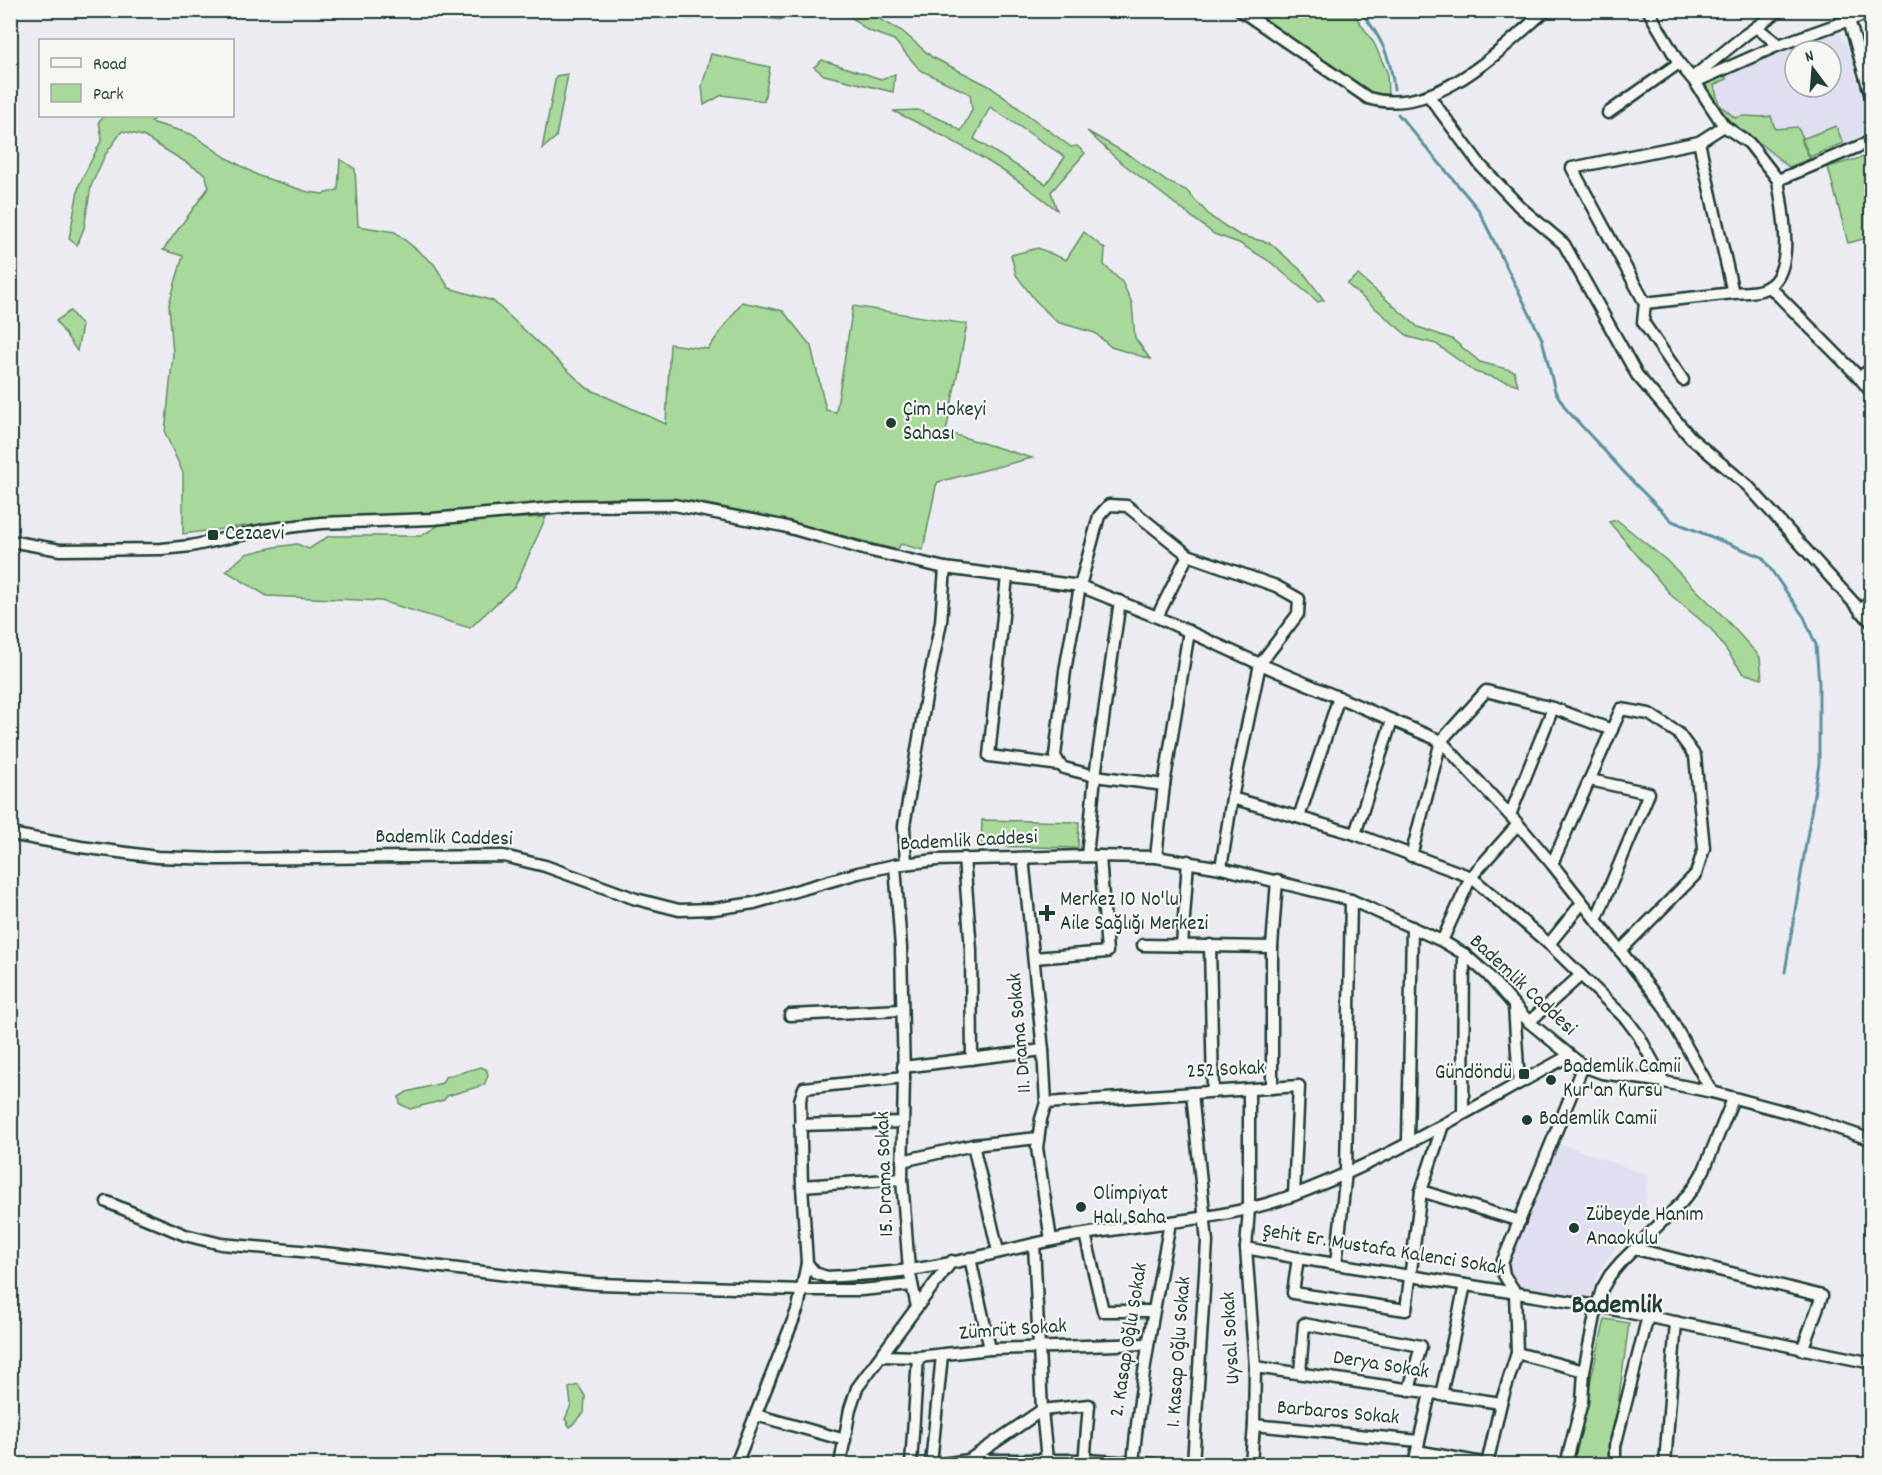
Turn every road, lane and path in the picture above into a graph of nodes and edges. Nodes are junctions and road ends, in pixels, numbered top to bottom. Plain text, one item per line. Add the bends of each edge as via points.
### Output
1 (1240, 10) edge
2 (1546, 10) edge
3 (1648, 10) edge
4 (1780, 10) edge
5 (1872, 12) edge
6 (1849, 15) edge
7 (1756, 27) junction
8 (1779, 45) junction
9 (1679, 63) junction
10 (1693, 80) junction
11 (1428, 95) junction
12 (1872, 100) edge
13 (1608, 113) dead end
14 (1724, 126) junction
15 (1872, 141) edge
16 (1699, 142) junction
17 (1778, 180) junction
18 (1769, 286) junction
19 (1733, 292) junction
20 (1646, 303) junction
21 (1872, 369) edge
22 (1859, 378) junction
23 (1683, 380) dead end
24 (1872, 393) edge
25 (10, 541) edge
26 (1188, 555) junction
27 (945, 568) junction
28 (1006, 576) junction
29 (1080, 586) junction
30 (1872, 600) edge
31 (1120, 601) junction
32 (1860, 611) junction
33 (1157, 617) junction
34 (1872, 623) edge
35 (1189, 631) junction
36 (1260, 664) junction
37 (1339, 698) junction
38 (1553, 708) junction
39 (1392, 720) junction
40 (1612, 730) junction
41 (1441, 741) junction
42 (1060, 765) junction
43 (1095, 776) junction
44 (1590, 780) junction
45 (1164, 785) junction
46 (1232, 798) junction
47 (1510, 815) junction
48 (1299, 818) junction
49 (1518, 824) junction
50 (10, 834) edge
51 (1355, 834) junction
52 (1088, 856) junction
53 (1100, 856) junction
54 (1411, 856) junction
55 (1156, 857) junction
56 (964, 858) junction
57 (1023, 858) junction
58 (1188, 861) junction
59 (906, 863) junction
60 (1552, 864) junction
61 (894, 865) junction
62 (1221, 868) junction
63 (1471, 878) junction
64 (1277, 880) junction
65 (1351, 900) junction
66 (1582, 903) junction
67 (1596, 920) junction
68 (1412, 927) junction
69 (1442, 941) junction
70 (1549, 944) junction
71 (1143, 945) dead end
72 (1210, 945) junction
73 (1182, 946) junction
74 (1272, 947) junction
75 (1620, 951) junction
76 (1464, 954) junction
77 (1034, 958) junction
78 (1581, 975) junction
79 (1514, 1006) junction
80 (902, 1010) junction
81 (790, 1015) dead end
82 (1529, 1022) junction
83 (1043, 1050) junction
84 (1569, 1056) junction
85 (972, 1059) junction
86 (1583, 1066) junction
87 (904, 1072) junction
88 (1664, 1082) junction
89 (1519, 1083) junction
90 (1272, 1088) junction
91 (1249, 1090) junction
92 (1213, 1091) junction
93 (1712, 1092) junction
94 (1192, 1093) junction
95 (1733, 1099) junction
96 (1046, 1103) junction
97 (1463, 1114) junction
98 (903, 1122) junction
99 (800, 1125) junction
100 (1443, 1125) junction
101 (1038, 1138) junction
102 (1872, 1140) edge
103 (1408, 1142) junction
104 (973, 1145) junction
105 (902, 1161) junction
106 (1346, 1172) junction
107 (902, 1179) junction
108 (802, 1186) junction
109 (1421, 1191) junction
110 (1294, 1195) junction
111 (107, 1202) dead end
112 (1249, 1209) junction
113 (1204, 1218) junction
114 (1520, 1221) junction
115 (1170, 1223) junction
116 (1085, 1234) junction
117 (1051, 1240) junction
118 (1034, 1244) junction
119 (1246, 1248) junction
120 (1636, 1249) junction
121 (998, 1251) junction
122 (970, 1258) junction
123 (1298, 1258) junction
124 (952, 1261) junction
125 (807, 1263) junction
126 (1336, 1264) junction
127 (909, 1270) junction
128 (1410, 1276) junction
129 (912, 1285) junction
130 (1465, 1285) junction
131 (802, 1290) junction
132 (1515, 1292) junction
133 (1596, 1306) junction
134 (917, 1307) junction
135 (1153, 1311) junction
136 (1648, 1316) junction
137 (1676, 1322) junction
138 (1147, 1344) junction
139 (1040, 1347) junction
140 (990, 1349) junction
141 (1802, 1350) junction
142 (1517, 1353) junction
143 (942, 1355) junction
144 (882, 1356) junction
145 (918, 1357) junction
146 (1872, 1364) edge
147 (1255, 1367) junction
148 (1584, 1371) junction
149 (1300, 1373) junction
150 (1409, 1390) junction
151 (1436, 1394) junction
152 (1501, 1403) junction
153 (1042, 1410) junction
154 (756, 1415) junction
155 (1254, 1425) junction
156 (844, 1440) junction
157 (1418, 1446) junction
158 (969, 1460) junction
159 (1047, 1460) junction
160 (1008, 1462) edge
161 (1084, 1462) edge
162 (736, 1464) edge
163 (841, 1464) edge
164 (911, 1464) edge
165 (931, 1464) edge
166 (942, 1464) edge
167 (1132, 1464) edge
168 (1153, 1464) edge
169 (1192, 1464) edge
170 (1251, 1464) edge
171 (1414, 1464) edge
172 (1487, 1464) edge
173 (1566, 1464) edge
174 (1615, 1464) edge
175 (1665, 1464) edge

1 - 11 street via 1368,98 1384,103
2 - 11 street via 1455,84
3 - 9 street
4 - 7 street
5 - 6 street
6 - 8 street
6 - 12 street
7 - 8 street
7 - 10 street
8 - 10 street
9 - 10 street
9 - 13 street
10 - 14 street
11 - 32 street via 1481,166 1520,207 1564,244 1637,375 1690,438 1748,486
14 - 16 street
14 - 17 street via 1749,143
15 - 17 street
16 - 19 street
16 - 20 street via 1572,168
17 - 18 street via 1786,255 1782,271
18 - 19 street
18 - 22 street
19 - 20 street
20 - 23 street via 1643,322
21 - 22 street
22 - 24 street
25 - 27 street via 60,550 162,549 321,523 432,519 574,506 674,505 783,526
26 - 29 street via 1127,506 1109,505 1099,516
26 - 33 street
26 - 36 street via 1299,598 1298,614
27 - 28 street
27 - 59 street via 941,622 904,826
28 - 29 street
28 - 42 street via 989,756
29 - 31 street
29 - 42 street via 1055,751
30 - 32 street
31 - 33 street
31 - 43 street
32 - 34 street
33 - 35 street
35 - 36 street
35 - 45 street
36 - 37 street
36 - 46 street
37 - 39 street
37 - 48 street
38 - 40 street
38 - 41 street via 1486,691
38 - 47 street
39 - 41 street
39 - 51 street
40 - 44 street
40 - 75 street via 1621,710 1649,714 1678,733 1695,756 1704,848 1696,874
41 - 47 street
41 - 54 street
42 - 43 street
43 - 45 street
43 - 52 street
44 - 60 street
44 - 67 street via 1649,793
45 - 55 street
46 - 48 street
46 - 62 street
47 - 49 street
48 - 51 street
49 - 60 street
49 - 63 street
50 - 61 street, Bademlik Caddesi via 157,857 504,856 679,910 754,903
51 - 54 street
52 - 53 street, Bademlik Caddesi
52 - 57 street, Bademlik Caddesi
53 - 55 street, Bademlik Caddesi
53 - 77 street via 1107,952
54 - 63 street
55 - 58 street, Bademlik Caddesi
56 - 57 street, Bademlik Caddesi
56 - 59 street, Bademlik Caddesi
56 - 85 street via 971,950
57 - 77 street, 11. Drama Sokak
58 - 62 street, Bademlik Caddesi
58 - 73 street
59 - 61 street, Bademlik Caddesi
60 - 66 street
61 - 80 street, 15. Drama Sokak
62 - 64 street, Bademlik Caddesi
63 - 69 street
63 - 70 street
64 - 65 street, Bademlik Caddesi
64 - 74 street
65 - 68 street, Bademlik Caddesi
65 - 106 street
66 - 67 street
66 - 70 street
67 - 75 street
68 - 69 street, Bademlik Caddesi
68 - 103 street
69 - 76 street, Bademlik Caddesi
70 - 78 street
71 - 73 street
72 - 73 street
72 - 74 street
72 - 92 street
74 - 90 street
75 - 93 street via 1663,1005
76 - 79 street, Bademlik Caddesi
76 - 97 street
77 - 83 street, 11. Drama Sokak
78 - 82 street
78 - 88 street via 1627,1020
79 - 82 street, Bademlik Caddesi
79 - 89 street
80 - 81 street
80 - 87 street, 15. Drama Sokak
82 - 84 street, Bademlik Caddesi
83 - 85 street
83 - 96 street, 11. Drama Sokak
84 - 86 street, Bademlik Caddesi
84 - 89 street
85 - 87 street
86 - 88 street, Bademlik Caddesi via 1602,1073
86 - 114 street
87 - 98 street, 15. Drama Sokak
87 - 99 street via 804,1088
88 - 93 street, Bademlik Caddesi
89 - 97 street
90 - 91 street, 252 Sokak
90 - 110 street, 252 Sokak via 1299,1086
91 - 92 street, 252 Sokak
91 - 112 street, Uysal Sokak
92 - 94 street, 252 Sokak
93 - 95 street, Bademlik Caddesi
94 - 96 street, 252 Sokak
94 - 113 street, 1. Kasap Oğlu Sokak
95 - 102 street, Bademlik Caddesi via 1805,1117
95 - 120 street via 1694,1187
96 - 101 street, 11. Drama Sokak
97 - 100 street
98 - 99 street
98 - 105 street, 15. Drama Sokak
99 - 108 street
100 - 103 street
100 - 109 street
101 - 104 street
101 - 117 street, 11. Drama Sokak
103 - 106 street
104 - 105 street
104 - 121 street
105 - 107 street, 15. Drama Sokak
106 - 110 street
106 - 126 street
107 - 108 street
107 - 127 street, 15. Drama Sokak
108 - 125 street
109 - 114 street
109 - 128 street
110 - 112 street
111 - 131 street via 185,1235 221,1244 597,1284
112 - 113 street
112 - 119 street, Uysal Sokak
113 - 115 street
113 - 169 street, 1. Kasap Oğlu Sokak via 1206,1242
114 - 132 street via 1502,1263 1504,1275
115 - 116 street
115 - 135 street, 2. Kasap Oğlu Sokak
116 - 117 street
116 - 135 street via 1103,1311
117 - 118 street
118 - 121 street
118 - 139 street
119 - 123 street, Şehit Er. Mustafa Kalenci Sokak
119 - 147 street, Uysal Sokak
120 - 133 street via 1610,1275
120 - 141 street via 1822,1296
121 - 122 street
122 - 124 street
122 - 140 street
123 - 126 street, Şehit Er. Mustafa Kalenci Sokak
123 - 128 street via 1293,1293 1406,1310
124 - 127 street
124 - 134 street
125 - 127 street via 815,1274 827,1277
125 - 131 street
126 - 128 street, Şehit Er. Mustafa Kalenci Sokak
127 - 129 street, 15. Drama Sokak
128 - 130 street, Şehit Er. Mustafa Kalenci Sokak
129 - 131 street
129 - 134 street, 15. Drama Sokak
130 - 132 street, Şehit Er. Mustafa Kalenci Sokak
130 - 151 street
131 - 154 street
132 - 133 street, Şehit Er. Mustafa Kalenci Sokak
132 - 142 street
133 - 136 street, Şehit Er. Mustafa Kalenci Sokak
133 - 148 street
134 - 144 street
135 - 138 street, 2. Kasap Oğlu Sokak
136 - 137 street, Şehit Er. Mustafa Kalenci Sokak
136 - 174 street via 1615,1446
137 - 141 street, Şehit Er. Mustafa Kalenci Sokak
137 - 175 street
138 - 139 street, Zümrüt Sokak
138 - 167 street, 2. Kasap Oğlu Sokak
139 - 140 street, Zümrüt Sokak
139 - 153 street
140 - 143 street, Zümrüt Sokak
141 - 146 street, Şehit Er. Mustafa Kalenci Sokak
142 - 148 street
142 - 152 street
143 - 145 street, Zümrüt Sokak
143 - 165 street
144 - 145 street, Zümrüt Sokak
144 - 156 street via 857,1388
145 - 164 street
147 - 149 street, Derya Sokak
147 - 155 street, Uysal Sokak
148 - 173 street via 1582,1402
149 - 150 street, Derya Sokak
149 - 150 street via 1304,1324 1421,1346
150 - 151 street, Derya Sokak
151 - 152 street, Derya Sokak
151 - 157 street
152 - 172 street
153 - 158 street
153 - 159 street
153 - 161 street via 1089,1406
154 - 156 street
154 - 162 street
155 - 157 street, Barbaros Sokak
155 - 170 street, Uysal Sokak
156 - 163 street
157 - 171 street
157 - 172 street, Barbaros Sokak
158 - 160 street
158 - 166 street
159 - 160 street
159 - 161 street
161 - 167 street
167 - 168 street

